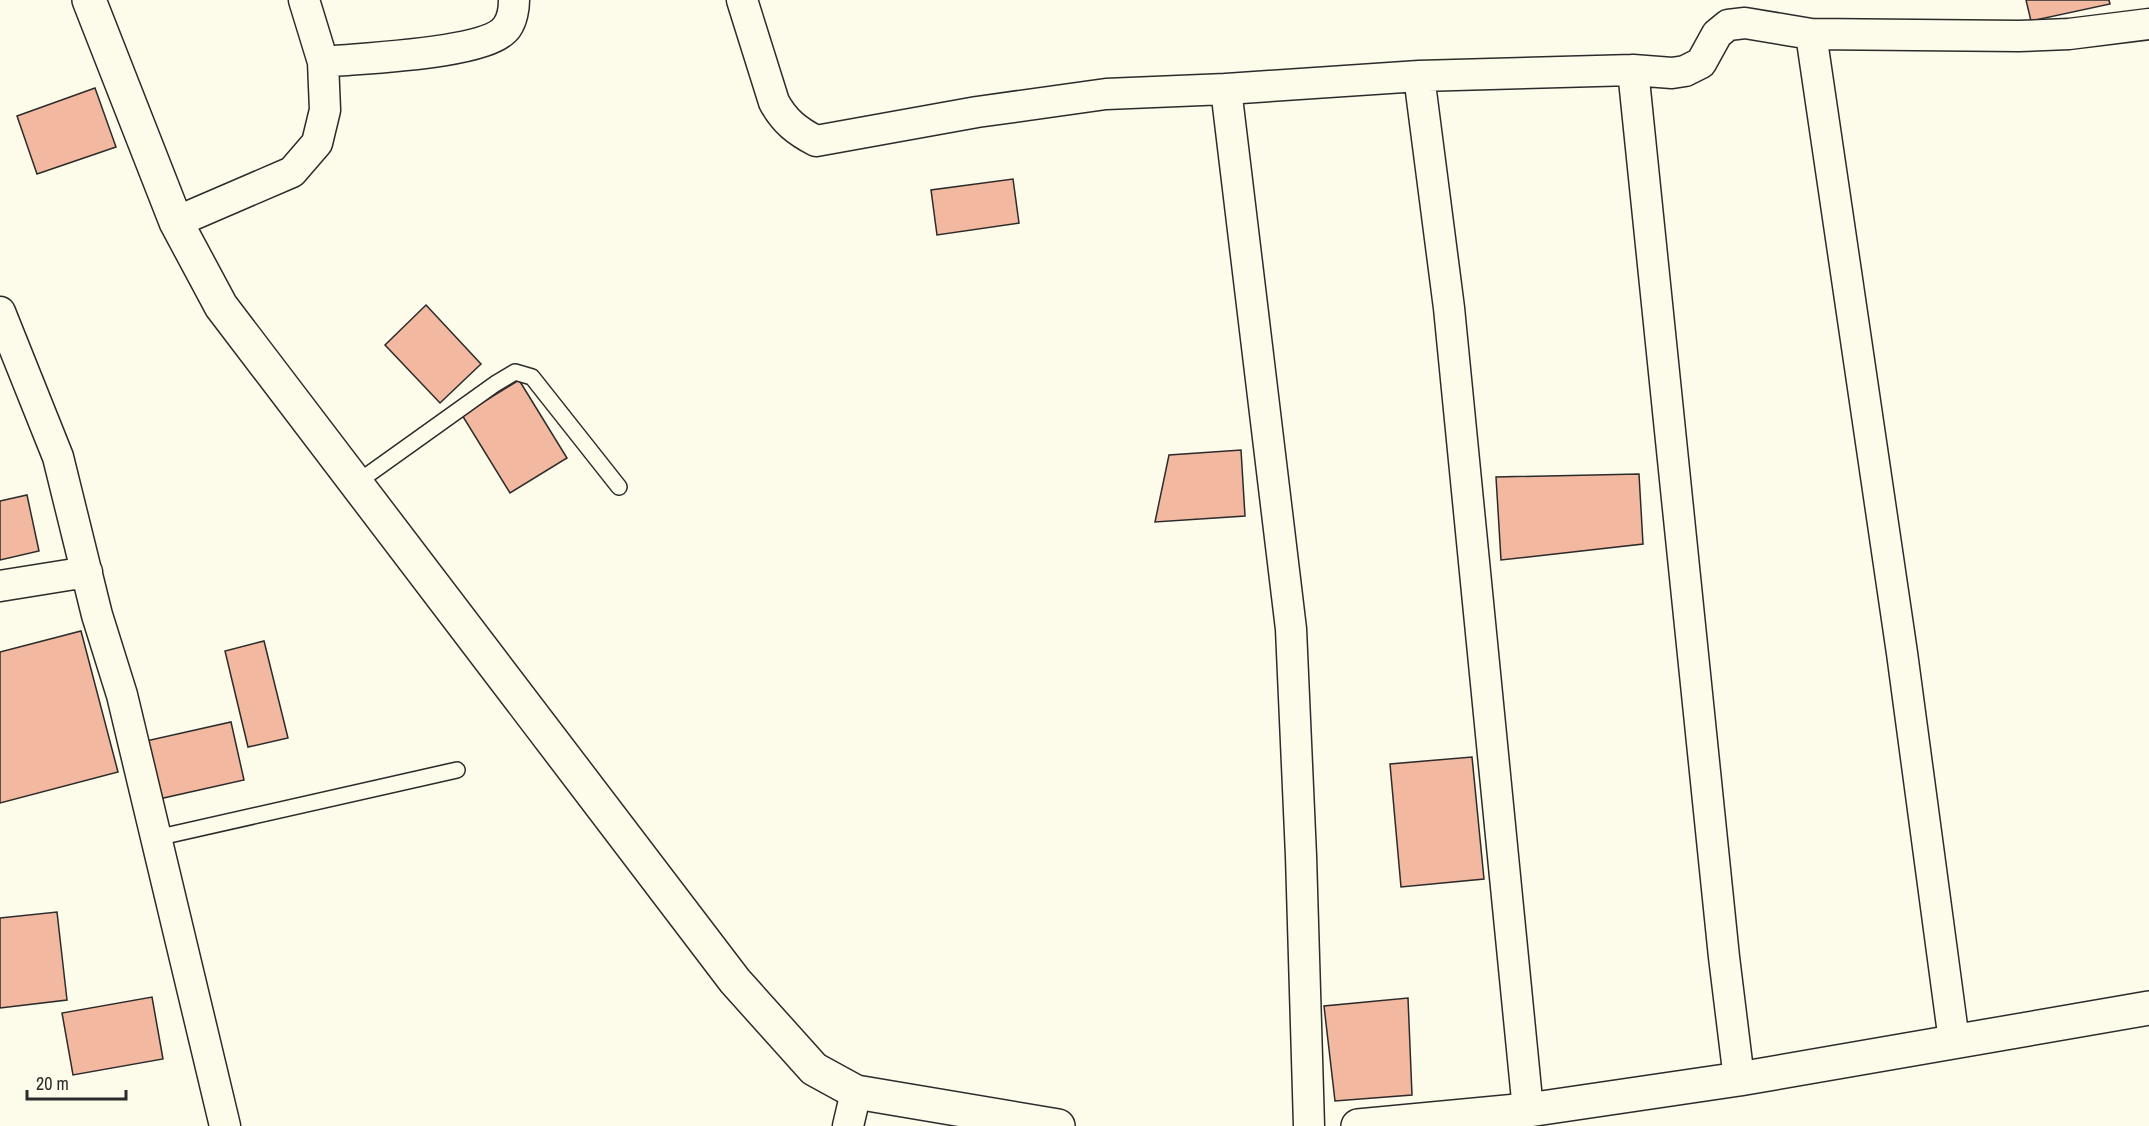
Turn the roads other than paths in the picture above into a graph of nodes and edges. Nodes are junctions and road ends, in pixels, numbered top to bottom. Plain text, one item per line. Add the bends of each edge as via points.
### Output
1 (89, 0) edge
2 (304, 0) edge
3 (514, 0) edge
4 (742, 0) edge
5 (1727, 13) edge
6 (2142, 16) edge
7 (1811, 34) junction
8 (323, 62) junction
9 (1633, 70) junction
10 (1419, 76) junction
11 (1226, 89) junction
12 (176, 222) junction
13 (0, 312) edge
14 (355, 484) junction
15 (619, 487) dead end
16 (87, 572) junction
17 (0, 586) edge
18 (457, 770) dead end
19 (156, 838) junction
20 (2149, 1008) edge
21 (1954, 1041) junction
22 (1739, 1078) junction
23 (856, 1092) junction
24 (1528, 1110) junction
25 (995, 1121) edge
26 (225, 1126) edge
27 (849, 1126) edge
28 (1058, 1126) edge
29 (1309, 1126) edge
30 (1358, 1126) edge

1 - 12 street
2 - 8 street
3 - 8 street via 507,27 490,39 457,49
4 - 11 street via 780,114 797,131 816,141 1106,94
5 - 7 street via 1745,23
5 - 9 street via 1701,63 1671,73
6 - 7 street via 2069,34
7 - 21 street
8 - 12 street via 325,110 317,142 292,172
9 - 10 street
9 - 22 street
10 - 11 street
10 - 24 street via 1449,308
11 - 29 street via 1291,629
12 - 14 street via 221,306
13 - 16 street via 58,457
14 - 15 lane via 515,372 532,377
14 - 23 street via 735,981 814,1069
16 - 17 street
16 - 19 street
18 - 19 lane
19 - 26 street
20 - 21 street
21 - 22 street
22 - 24 street
23 - 25 street
23 - 27 street
24 - 30 street
25 - 28 street

